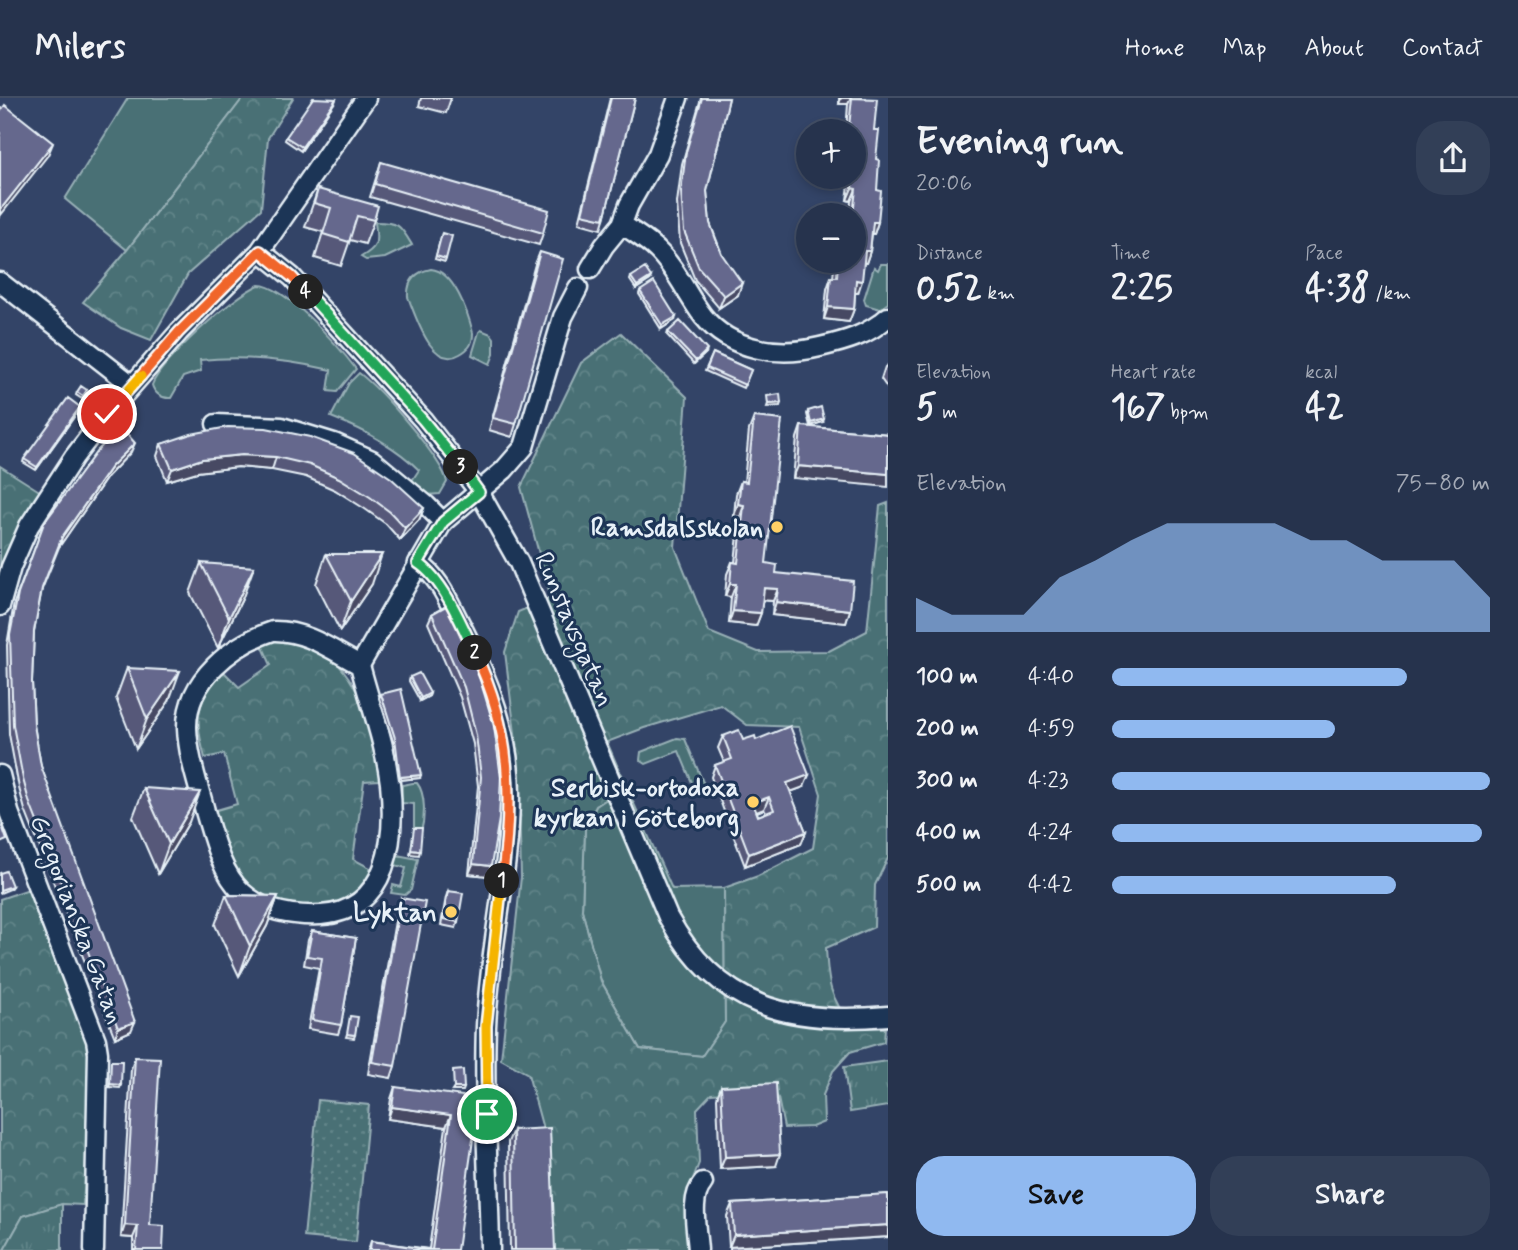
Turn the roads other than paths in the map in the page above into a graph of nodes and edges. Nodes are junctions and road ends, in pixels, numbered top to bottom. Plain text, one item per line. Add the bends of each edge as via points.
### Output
1 (366, 98) edge
2 (678, 98) edge
3 (622, 224) junction
4 (260, 251) junction
5 (590, 269) dead end
6 (0, 282) edge
7 (578, 288) dead end
8 (888, 317) edge
9 (132, 386) junction
10 (216, 424) dead end
11 (479, 492) junction
12 (443, 522) junction
13 (418, 563) junction
14 (0, 606) edge
15 (360, 665) junction
16 (0, 775) edge
17 (888, 1003) edge
18 (818, 1016) junction
19 (888, 1016) edge
20 (703, 1183) dead end
21 (94, 1250) edge
22 (490, 1250) edge
23 (698, 1250) edge

1 - 4 street
2 - 3 street via 662,146
3 - 5 street
3 - 8 street via 659,251 704,317 753,349 809,350 855,338
4 - 9 street
4 - 11 street, Runstavsgatan via 292,277 414,410
6 - 9 street
7 - 11 street via 563,317 524,447
9 - 14 street via 74,457 36,515 11,567
10 - 12 street via 282,427 334,443 372,460
11 - 12 street
11 - 18 street, Runstavsgatan via 519,563 681,941 710,975 727,987 763,1005
12 - 13 street
13 - 15 street
13 - 22 street via 442,589 495,700 510,792 486,1026
15 - 15 street via 303,635 273,631 234,650 213,667 196,693 187,725 189,750 216,846 241,892 265,907 304,915 348,910 363,901 382,874 390,836 390,783
16 - 21 street, Gregorianska Gatan via 9,812 96,1040
17 - 18 street, Runstavsgatan
18 - 19 street, Runstavsgatan
20 - 23 street via 695,1205

